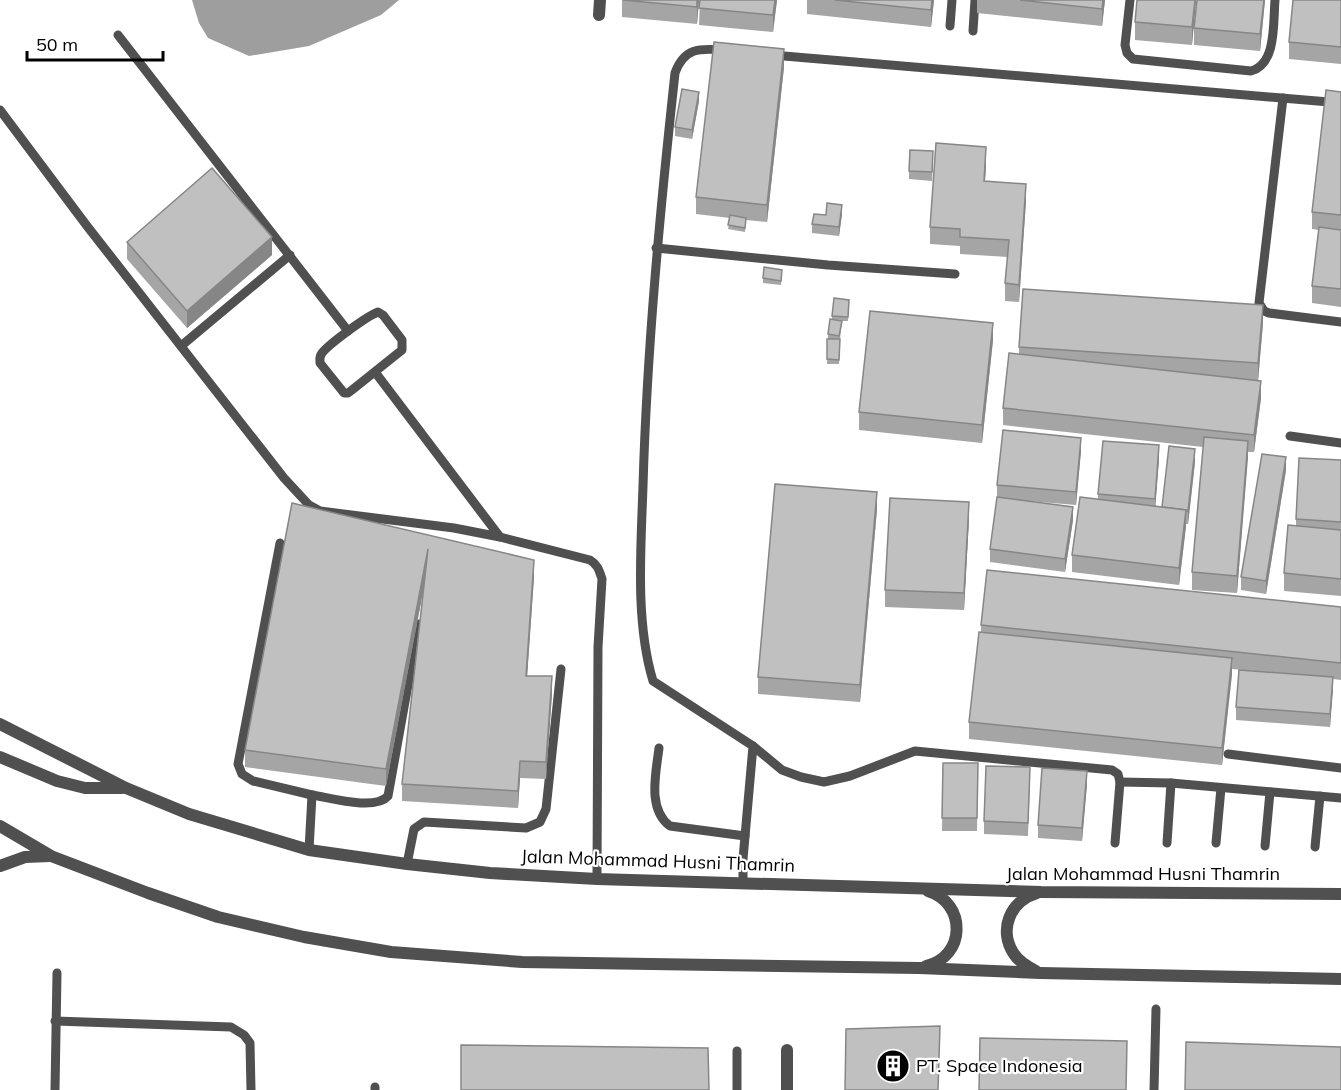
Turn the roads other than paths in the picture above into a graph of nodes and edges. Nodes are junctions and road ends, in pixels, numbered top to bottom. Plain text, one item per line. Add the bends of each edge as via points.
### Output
1 (600, 0) edge
2 (952, 0) edge
3 (975, 0) edge
4 (1130, 0) edge
5 (1275, 0) edge
6 (599, 15) dead end
7 (950, 26) dead end
8 (973, 31) dead end
9 (118, 34) dead end
10 (728, 51) edge
11 (763, 54) edge
12 (1283, 98) junction
13 (1341, 103) edge
14 (0, 110) edge
15 (656, 248) junction
16 (290, 255) junction
17 (956, 274) dead end
18 (1341, 322) edge
19 (348, 331) junction
20 (181, 346) junction
21 (375, 372) junction
22 (1290, 436) dead end
23 (1341, 443) edge
24 (500, 537) junction
25 (280, 543) dead end
26 (420, 624) edge
27 (561, 669) dead end
28 (0, 724) edge
29 (753, 746) junction
30 (659, 748) dead end
31 (1228, 754) dead end
32 (0, 757) edge
33 (1341, 768) edge
34 (1120, 782) junction
35 (1171, 783) junction
36 (126, 788) junction
37 (1221, 788) junction
38 (1270, 792) junction
39 (312, 795) junction
40 (1320, 796) junction
41 (1341, 798) edge
42 (0, 826) edge
43 (745, 836) junction
44 (1115, 843) dead end
45 (1167, 843) dead end
46 (1216, 843) dead end
47 (1265, 846) dead end
48 (1315, 847) dead end
49 (309, 850) junction
50 (51, 856) junction
51 (407, 864) junction
52 (0, 866) edge
53 (597, 879) junction
54 (743, 882) junction
55 (922, 889) junction
56 (1041, 892) junction
57 (1341, 894) edge
58 (919, 968) junction
59 (57, 973) dead end
60 (1040, 973) junction
61 (1341, 979) edge
62 (1156, 1009) dead end
63 (55, 1021) junction
64 (787, 1050) dead end
65 (737, 1051) dead end
66 (55, 1090) edge
67 (251, 1090) edge
68 (737, 1090) edge
69 (787, 1090) edge
70 (1154, 1090) edge

1 - 6 street
2 - 7 lane
3 - 8 lane
4 - 5 lane via 1125,45 1133,59 1251,71 1266,63
9 - 16 lane
10 - 15 lane via 693,51 679,63 675,73
11 - 12 lane
12 - 13 lane
12 - 18 lane via 1258,303 1269,313
14 - 20 lane
15 - 17 lane
15 - 29 lane via 645,410 641,561 649,665 653,681
16 - 19 lane
16 - 20 lane
19 - 21 lane via 378,312 402,340 402,350
19 - 21 lane via 322,353 320,363 344,393
20 - 24 lane via 309,505 320,511
21 - 24 lane
22 - 23 lane
24 - 53 lane via 590,560 600,571
25 - 39 lane via 238,764 242,774 253,781
26 - 39 lane via 388,796 380,802 362,803
27 - 51 lane via 546,808 540,822 526,828 424,822 414,829
28 - 36 street, Jalan Mohammad Husni Thamrin
29 - 34 lane via 782,770 824,782 915,751 1112,770
29 - 43 lane
30 - 43 lane via 655,789 660,815 666,823
31 - 33 lane
32 - 36 street via 57,781 85,788
34 - 35 lane
34 - 44 lane
35 - 37 lane
35 - 45 lane
36 - 49 street, Jalan Mohammad Husni Thamrin via 189,814
37 - 38 lane
37 - 46 lane
38 - 40 lane
38 - 47 lane
39 - 49 lane
40 - 41 lane
40 - 48 lane
42 - 50 street
43 - 54 lane
49 - 51 street, Jalan Mohammad Husni Thamrin
50 - 52 street via 25,857
50 - 58 street via 218,917 391,952 522,962
51 - 53 street, Jalan Mohammad Husni Thamrin
53 - 54 street, Jalan Mohammad Husni Thamrin
54 - 55 street, Jalan Mohammad Husni Thamrin
55 - 56 street, Jalan Mohammad Husni Thamrin
55 - 58 street via 938,894 951,905 957,921 957,938 949,953 936,964
56 - 57 street, Jalan Mohammad Husni Thamrin
56 - 60 street via 1016,904 1006,930 1015,956
58 - 60 street
59 - 63 lane
60 - 61 street
62 - 70 lane
63 - 66 lane
63 - 67 lane via 231,1027 250,1043
64 - 69 street
65 - 68 lane

